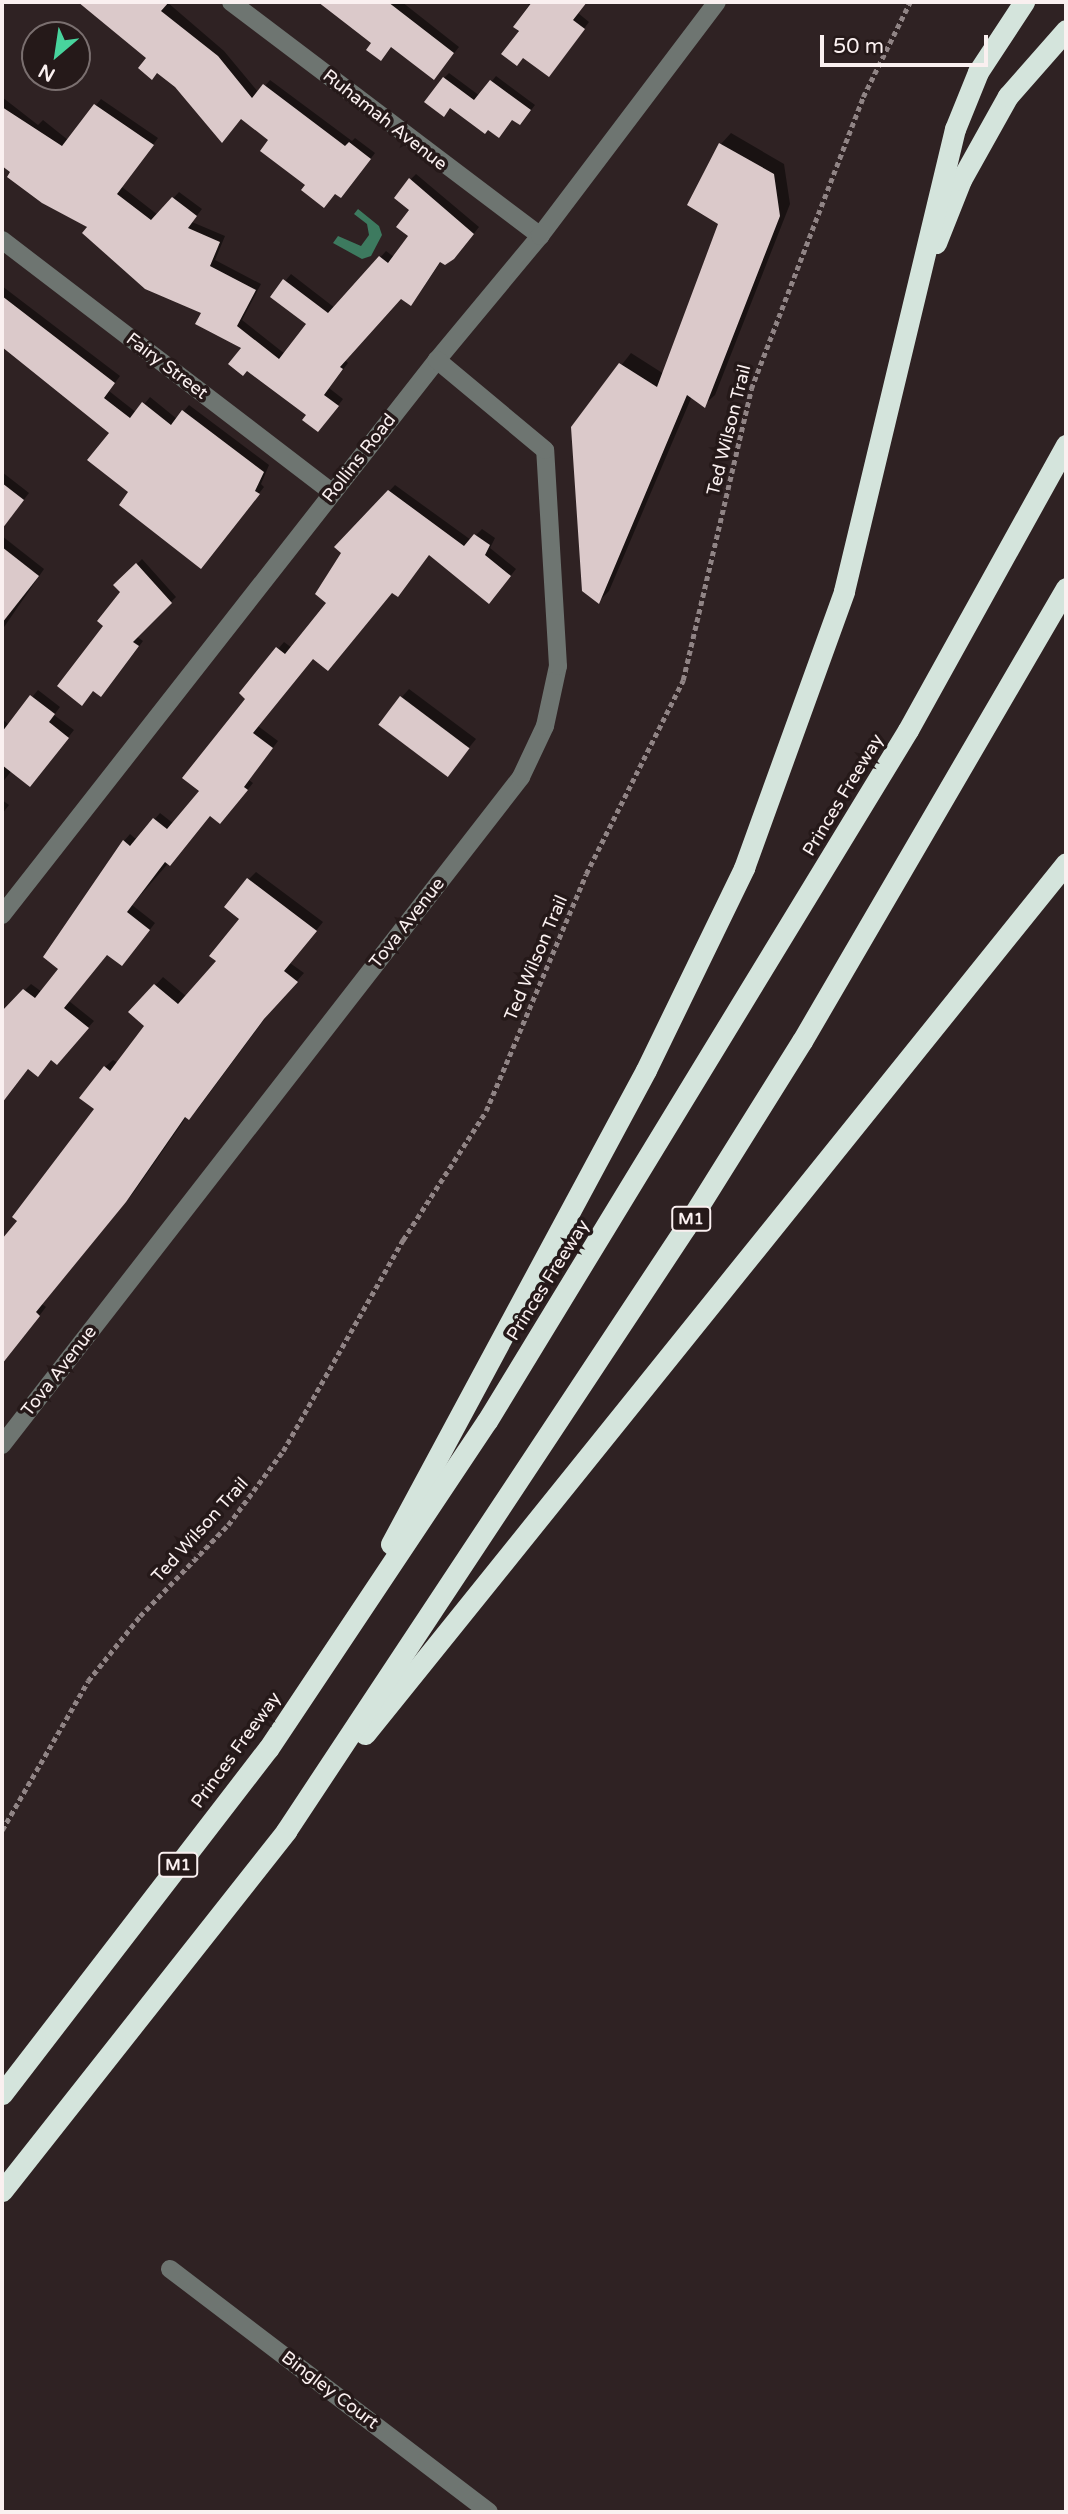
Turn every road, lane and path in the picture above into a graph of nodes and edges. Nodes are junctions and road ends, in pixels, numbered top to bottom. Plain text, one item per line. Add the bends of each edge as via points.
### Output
1 (231, 2) edge
2 (717, 2) edge
3 (910, 2) edge
4 (1024, 2) edge
5 (1066, 30) edge
6 (540, 236) junction
7 (2, 240) edge
8 (911, 318) junction
9 (437, 360) junction
10 (1066, 445) edge
11 (332, 492) junction
12 (1066, 587) edge
13 (1066, 863) edge
14 (2, 915) edge
15 (2, 1446) edge
16 (348, 1630) junction
17 (2, 1830) edge
18 (286, 1831) junction
19 (2, 2094) edge
20 (2, 2191) edge
21 (170, 2269) dead end
22 (489, 2512) edge

1 - 6 street, Ruhamah Avenue
2 - 6 street, Rollins Road
3 - 17 path, Ted Wilson Trail via 867,86 751,389 683,680 586,874 486,1111 403,1240 284,1451 228,1525 96,1670
4 - 8 highway via 978,72 955,129
5 - 8 highway via 1008,96 961,180
6 - 9 street, Rollins Road
7 - 11 street, Fairy Street
8 - 16 highway via 844,591 744,868 646,1070 458,1412
9 - 11 street, Rollins Road
9 - 15 street, Tova Avenue via 545,450 558,666 545,726 520,777
10 - 16 highway, Princes Freeway / M1 via 908,730 643,1169 488,1421
11 - 14 street, Rollins Road
12 - 18 highway, M1 via 802,1041 685,1228
13 - 18 highway
16 - 19 highway, Princes Freeway / M1 via 268,1749
18 - 20 highway, M1
21 - 22 street, Bingley Court

